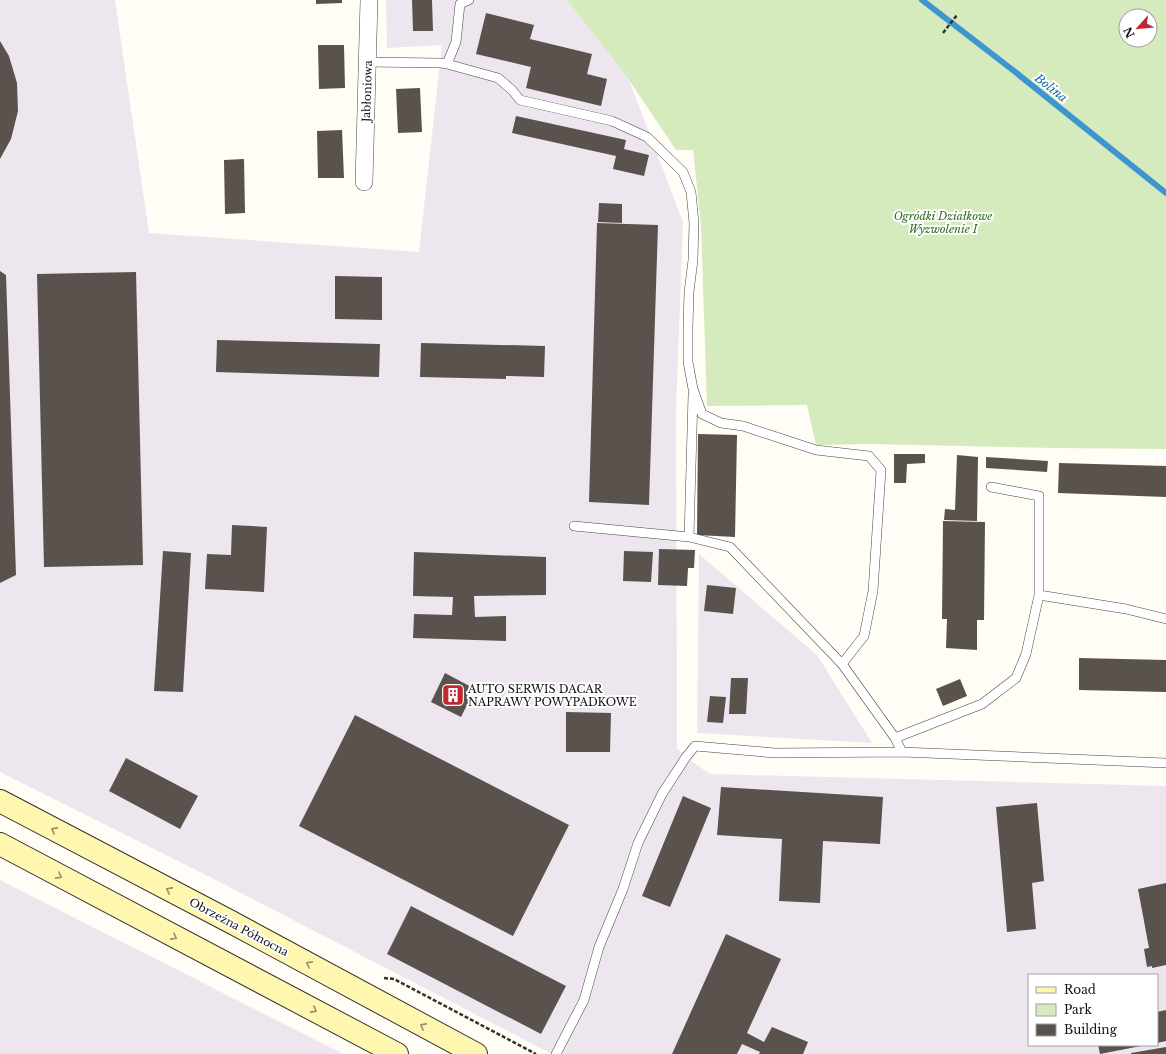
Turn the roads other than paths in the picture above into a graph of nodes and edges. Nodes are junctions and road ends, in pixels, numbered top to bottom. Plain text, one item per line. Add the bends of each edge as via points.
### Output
1 (370, 0) edge
2 (469, 0) edge
3 (459, 2) edge
4 (368, 62) junction
5 (447, 64) junction
6 (364, 182) dead end
7 (693, 389) junction
8 (990, 487) dead end
9 (574, 526) dead end
10 (689, 538) junction
11 (1039, 595) junction
12 (1166, 619) edge
13 (842, 664) junction
14 (896, 738) junction
15 (902, 752) junction
16 (1166, 763) edge
17 (0, 801) edge
18 (0, 844) edge
19 (462, 1051) edge
20 (397, 1054) edge
21 (556, 1054) edge

1 - 4 street, Jabłoniowa
2 - 3 lane
3 - 5 lane via 456,42
4 - 5 lane
4 - 6 street, Jabłoniowa
5 - 7 lane via 498,78 520,100 612,121 647,137 683,172 691,192 694,223 688,327 688,362
7 - 10 lane
7 - 13 lane via 702,414 721,423 743,426 816,450 869,456 882,470 873,591 866,628 864,636
8 - 11 lane via 1038,496
9 - 10 lane
10 - 13 lane via 730,547
11 - 12 lane via 1126,609
11 - 14 lane via 1026,654 1016,678 982,704
13 - 14 lane
14 - 15 lane
15 - 16 lane
15 - 21 lane via 775,752 694,746 662,794 638,843 623,890 599,948 584,1000
19 -> 17 street, Obrzeżna Północna via 231,922
18 -> 20 street

